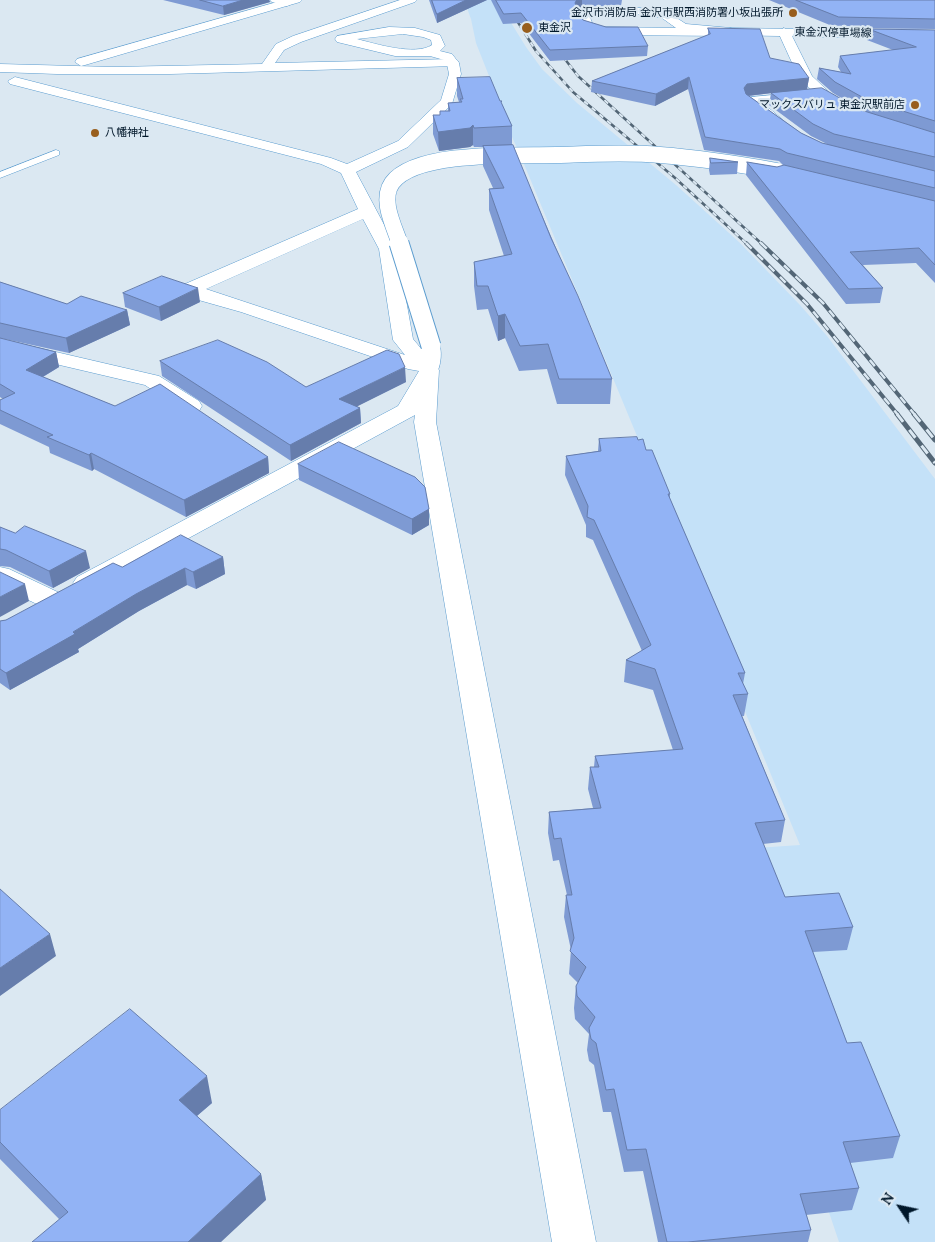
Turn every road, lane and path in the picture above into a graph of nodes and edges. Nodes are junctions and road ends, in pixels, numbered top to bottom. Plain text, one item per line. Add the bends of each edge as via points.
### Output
1 (411, 0) edge
2 (286, 1) edge
3 (335, 26) junction
4 (731, 32) junction
5 (784, 32) junction
6 (935, 35) edge
7 (341, 39) junction
8 (430, 52) junction
9 (453, 63) junction
10 (267, 66) junction
11 (0, 68) edge
12 (48, 71) junction
13 (15, 81) junction
14 (0, 85) edge
15 (789, 130) edge
16 (56, 153) dead end
17 (347, 170) junction
18 (0, 175) edge
19 (796, 176) edge
20 (367, 210) junction
21 (0, 345) edge
22 (430, 358) junction
23 (205, 416) edge
24 (0, 575) edge
25 (54, 600) junction
26 (23, 617) edge
27 (574, 1242) edge

1 - 3 street
2 - 12 street
3 - 7 street
3 - 10 street via 280,47
4 - 4 street, 東金沢停車場線 via 605,31 588,27 582,12 655,12 684,27
4 - 5 street, 東金沢停車場線
5 - 6 street, 東金沢停車場線
5 - 15 street via 806,78 830,98 751,101
7 - 8 street via 395,52
7 - 8 street via 412,31 436,38 439,46
8 - 9 street via 448,57
9 - 10 street
9 - 17 street via 455,74 447,101 403,144
10 - 12 street
11 - 12 street
12 - 13 street
13 - 14 street
13 - 17 street via 326,161
16 - 18 lane
17 - 20 street
19 - 22 street, bridge via 728,162 670,155 452,159 410,169 388,187 386,199
20 - 22 street via 388,249 403,340
20 - 22 street via 192,288 202,295
21 - 23 street via 152,380
22 - 25 street via 407,410 281,468
22 - 27 street via 425,422
24 - 25 street
25 - 26 street

